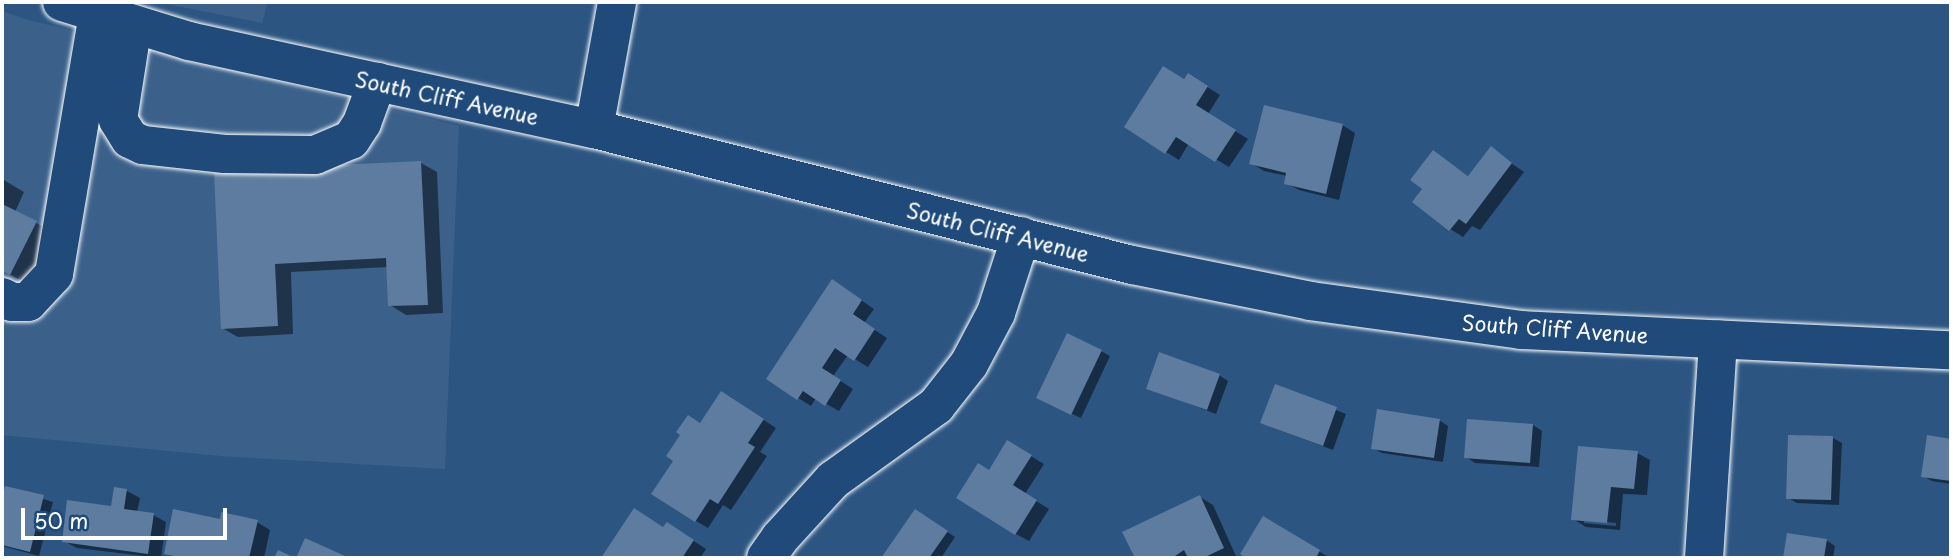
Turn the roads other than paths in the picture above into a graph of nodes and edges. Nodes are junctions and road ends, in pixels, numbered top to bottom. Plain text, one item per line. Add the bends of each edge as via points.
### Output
1 (62, 2) edge
2 (617, 2) edge
3 (111, 14) edge
4 (377, 82) junction
5 (594, 130) junction
6 (1021, 236) junction
7 (2, 298) edge
8 (1718, 339) junction
9 (1951, 350) edge
10 (766, 558) edge
11 (1704, 558) edge

1 - 3 main road, South Cliff Avenue
2 - 5 main road
3 - 4 main road, South Cliff Avenue via 189,41
3 - 4 main road via 118,120 130,139 143,145 315,155 351,140
3 - 7 main road via 54,274 28,302
4 - 5 main road, South Cliff Avenue
5 - 6 main road, South Cliff Avenue
6 - 8 main road, South Cliff Avenue via 1132,265 1310,301 1521,330
6 - 10 main road via 996,313 969,364 936,406 833,480
8 - 9 main road, South Cliff Avenue
8 - 11 main road

